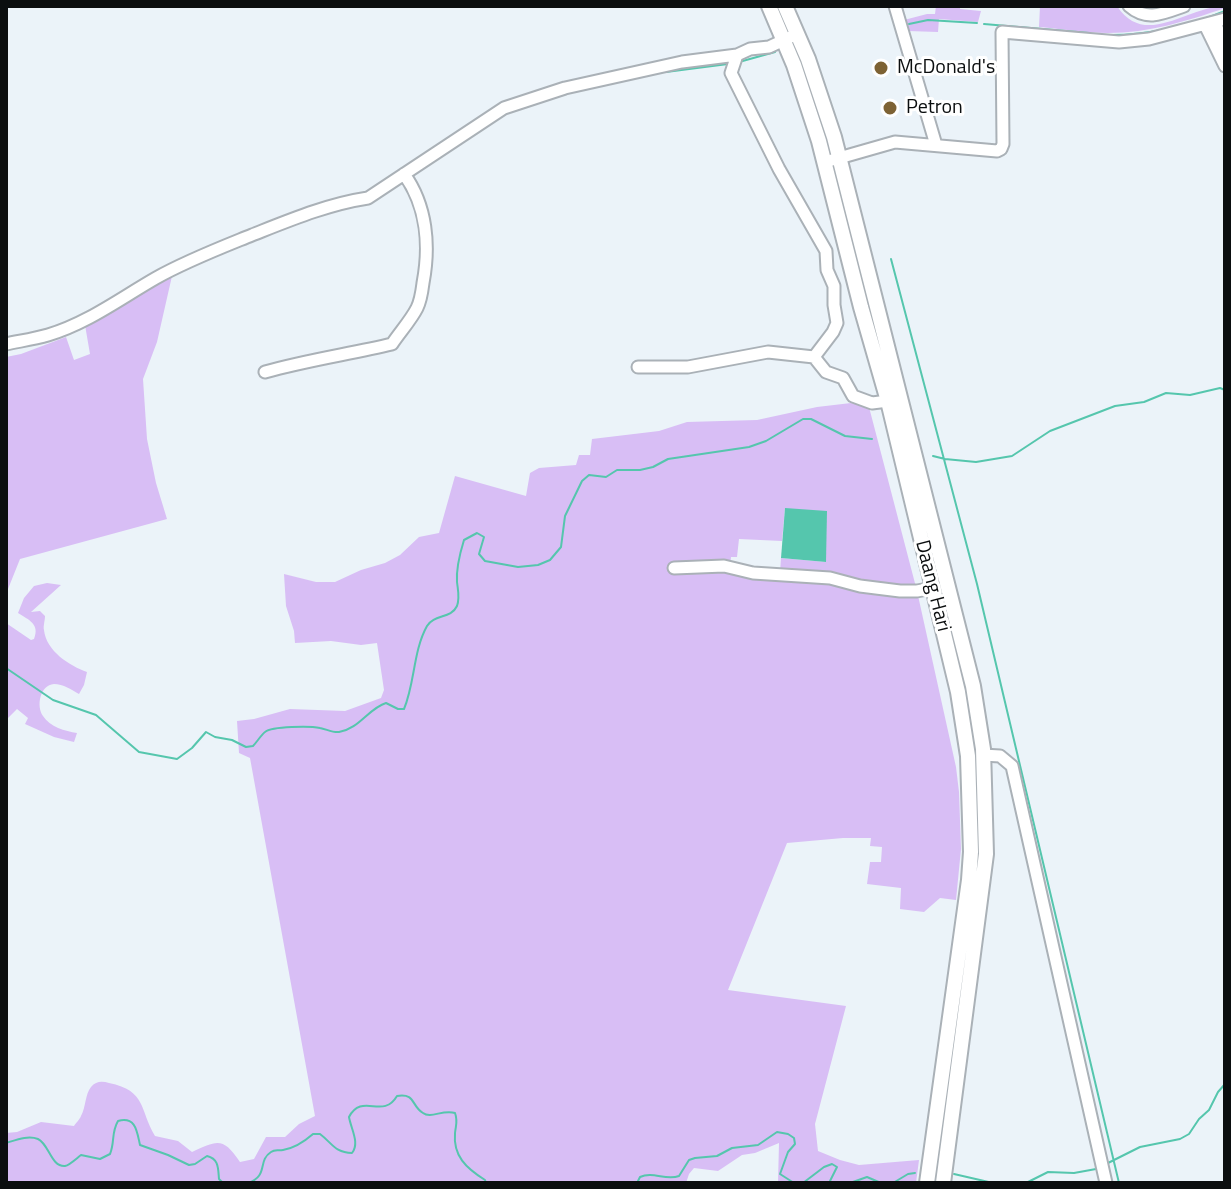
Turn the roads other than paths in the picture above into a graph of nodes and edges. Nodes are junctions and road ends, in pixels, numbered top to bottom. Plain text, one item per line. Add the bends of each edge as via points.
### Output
1 (769, 6) edge
2 (785, 6) edge
3 (895, 6) edge
4 (1129, 6) edge
5 (1184, 6) edge
6 (1215, 22) edge
7 (791, 37) junction
8 (1225, 49) edge
9 (737, 55) junction
10 (1225, 66) edge
11 (936, 145) junction
12 (832, 160) junction
13 (404, 174) junction
14 (6, 344) edge
15 (814, 357) junction
16 (638, 367) dead end
17 (265, 372) dead end
18 (888, 401) junction
19 (674, 568) dead end
20 (933, 588) junction
21 (983, 755) junction
22 (927, 1183) edge
23 (943, 1183) edge
24 (1106, 1183) edge

1 - 7 main road, Daang Hari
2 - 7 main road, Daang Hari
3 - 11 street
4 - 5 street via 1153,16
6 - 8 street
6 - 10 street
6 - 11 street via 1119,42 1002,32 1003,147 997,151
7 - 9 street
7 - 12 main road, Daang Hari via 829,121
9 - 13 street via 565,88 504,108
9 - 15 street via 731,73 826,251 837,323
11 - 12 street via 895,142
12 - 18 main road, Daang Hari via 861,307
12 - 21 main road, Daang Hari via 973,686
13 - 14 street via 368,198 293,218 218,249 70,326
13 - 17 street via 427,237 419,305 411,318 392,344
15 - 16 street via 768,352 688,367
15 - 18 street via 826,372 843,378 853,396 872,403
18 - 20 main road, Daang Hari
19 - 20 street via 724,566 900,591
20 - 22 main road, Daang Hari via 968,756 971,852
21 - 23 main road, Daang Hari via 985,874
21 - 24 street via 1000,756 1012,766

